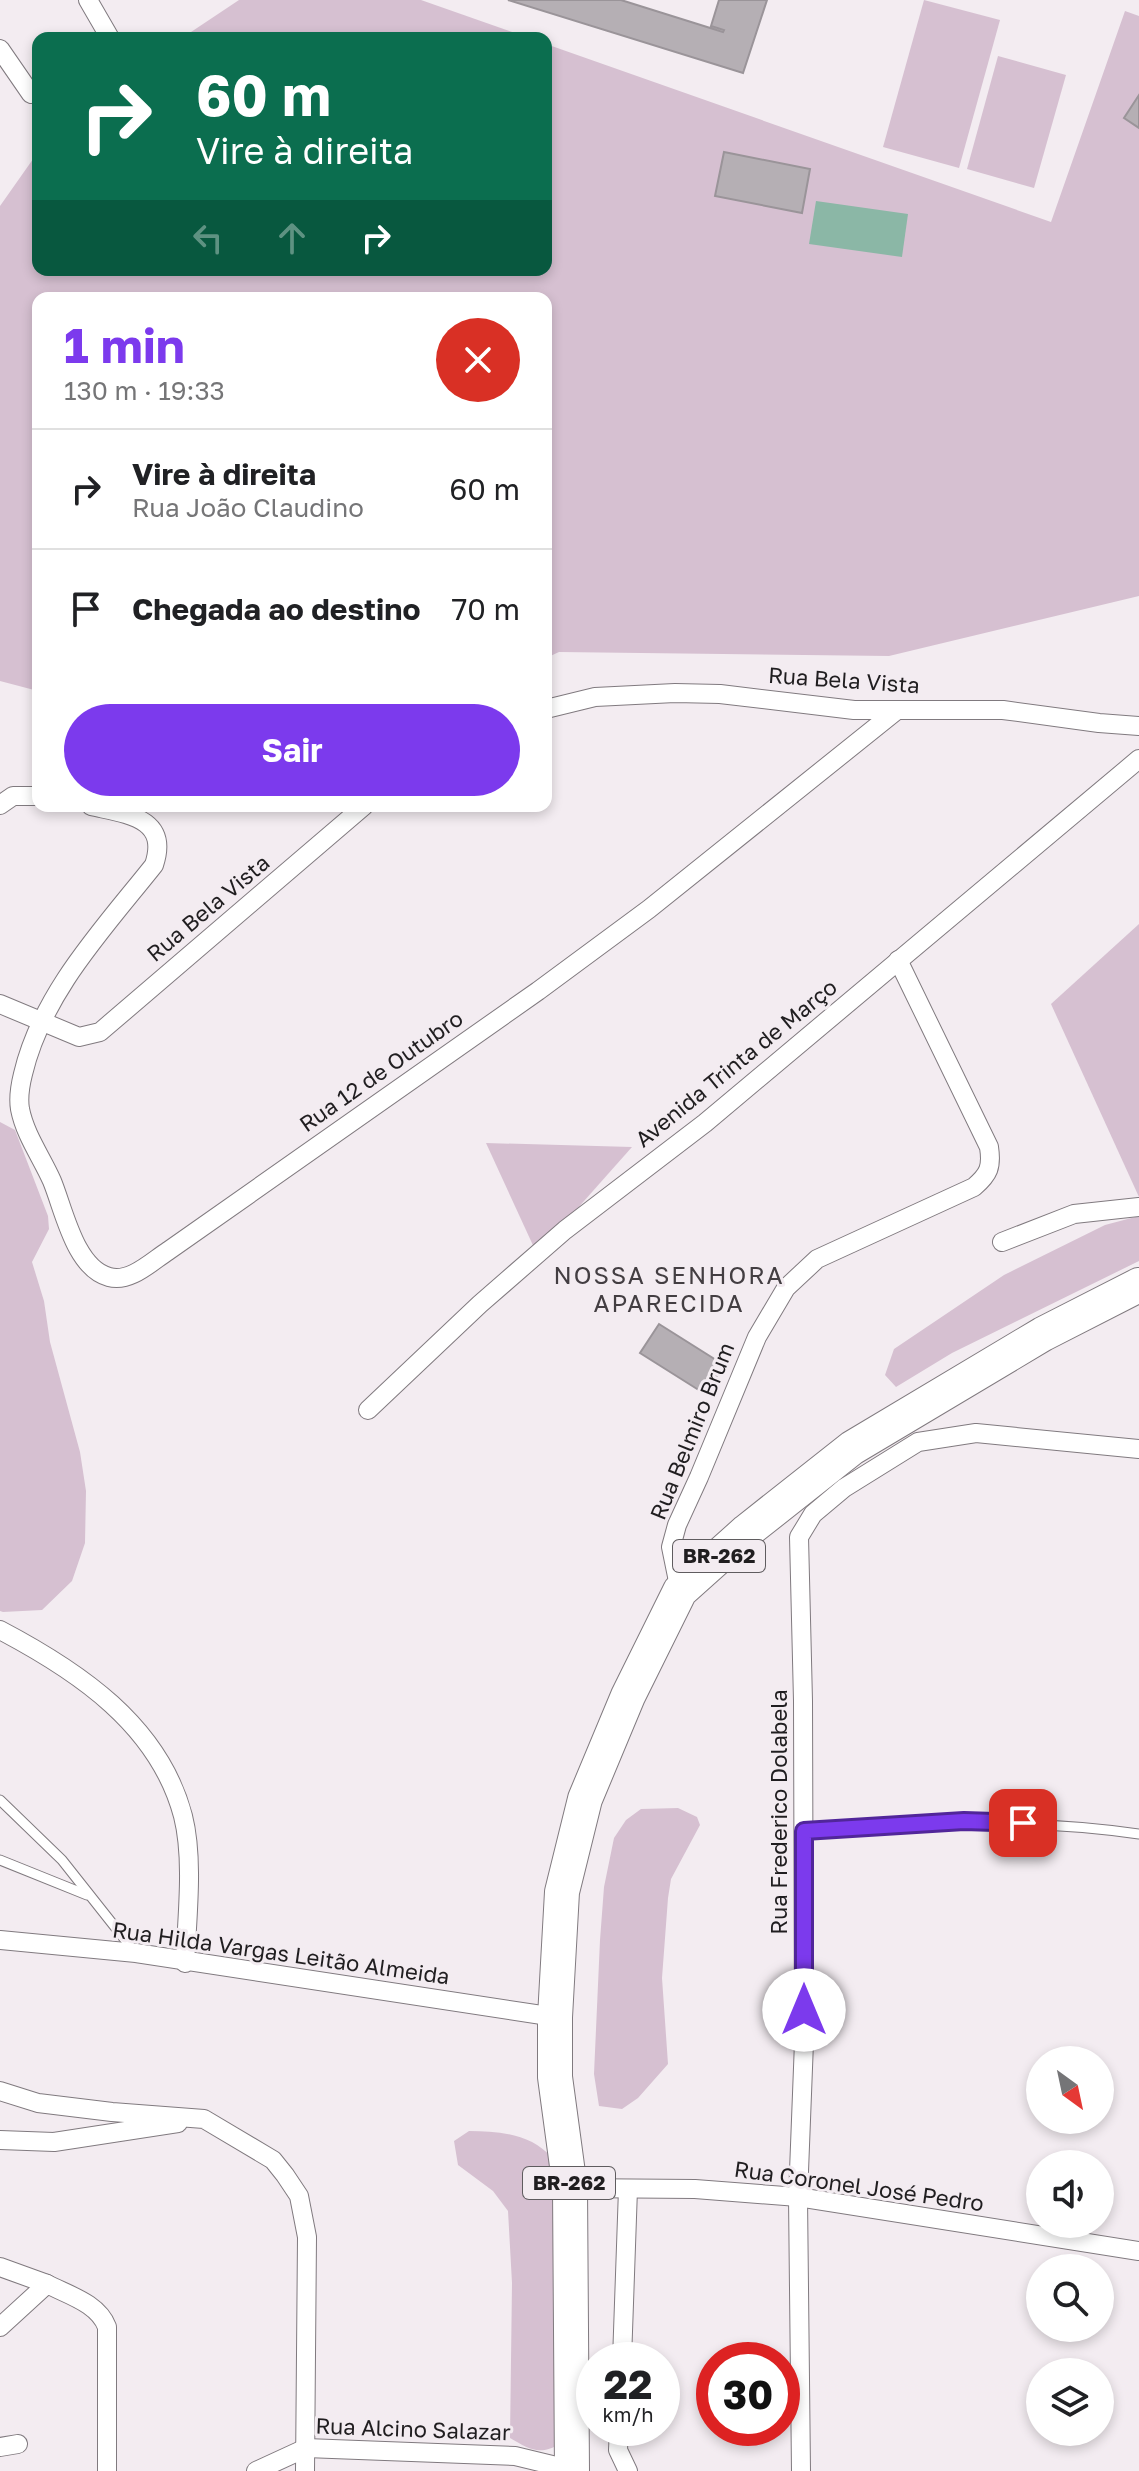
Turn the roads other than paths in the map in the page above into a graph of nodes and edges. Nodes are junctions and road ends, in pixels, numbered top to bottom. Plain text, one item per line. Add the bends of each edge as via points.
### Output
1 (88, 0) edge
2 (107, 32) edge
3 (0, 49) edge
4 (32, 93) edge
5 (552, 708) edge
6 (896, 711) junction
7 (1139, 726) edge
8 (1139, 759) edge
9 (32, 796) edge
10 (0, 805) edge
11 (117, 812) edge
12 (357, 812) edge
13 (898, 960) junction
14 (0, 1004) edge
15 (40, 1022) junction
16 (1139, 1207) edge
17 (1002, 1242) dead end
18 (1139, 1285) edge
19 (368, 1410) dead end
20 (1139, 1449) edge
21 (680, 1591) junction
22 (0, 1630) edge
23 (0, 1800) edge
24 (804, 1831) junction
25 (1139, 1834) edge
26 (0, 1860) edge
27 (90, 1896) junction
28 (0, 1940) edge
29 (136, 1953) junction
30 (185, 1963) junction
31 (555, 2017) junction
32 (0, 2091) edge
33 (204, 2119) junction
34 (0, 2140) edge
35 (570, 2188) junction
36 (628, 2189) junction
37 (798, 2197) junction
38 (1139, 2251) edge
39 (0, 2267) edge
40 (47, 2284) junction
41 (0, 2327) edge
42 (623, 2342) edge
43 (618, 2446) edge
44 (306, 2448) junction
45 (516, 2464) edge
46 (107, 2471) edge
47 (256, 2471) edge
48 (305, 2471) edge
49 (574, 2471) edge
50 (628, 2471) edge
51 (801, 2471) edge

1 - 2 street
3 - 4 street
5 - 6 street, Rua Bela Vista via 595,697 675,693
6 - 7 street, Rua Bela Vista via 1003,710
6 - 15 street, Rua 12 de Outubro via 538,991 129,1277 97,1272 73,1240 20,1111 18,1093
8 - 13 street, Avenida Trinta de Março
9 - 10 street via 13,796
11 - 15 street, Rua 12 de Outubro via 139,817 154,835 159,850 154,865 83,955
12 - 15 street, Rua Bela Vista via 100,1032 79,1037
13 - 19 street, Avenida Trinta de Março via 705,1123 565,1230
13 - 21 street, Rua Belmiro Brum via 989,1147 992,1165 987,1176 957,1196 817,1259 786,1288 757,1337 677,1525 671,1547
14 - 15 street
16 - 17 street via 1074,1214
18 - 21 highway, BR-262 via 1043,1334 852,1448
20 - 24 street, Rua Frederico Dolabela via 976,1433 918,1442 813,1514 799,1537
21 - 31 highway, BR-262 via 585,1799 562,1892
22 - 30 street via 63,1664 106,1697 139,1730 168,1777 183,1817 189,1880
23 - 27 lane via 62,1860
24 - 25 lane via 964,1821
24 - 37 street, Rua Frederico Dolabela
26 - 27 lane
27 - 29 lane
28 - 29 street, Rua Hilda Vargas Leitão Almeida
29 - 30 street, Rua Hilda Vargas Leitão Almeida
30 - 31 street, Rua Hilda Vargas Leitão Almeida
31 - 35 highway, BR-262 via 555,2077
32 - 33 street via 38,2103
33 - 34 street via 54,2142
33 - 44 street via 273,2160 299,2196 307,2237
35 - 36 street, Rua Coronel José Pedro
35 - 49 highway, BR-262
36 - 37 street, Rua Coronel José Pedro
36 - 42 street
37 - 38 street, Rua Coronel José Pedro
37 - 51 street, Rua Frederico Dolabela
39 - 40 street
40 - 41 street
40 - 46 street via 93,2308 107,2327
43 - 50 street
44 - 45 street, Rua Alcino Salazar
44 - 47 street, Rua Alcino Salazar
44 - 48 street
45 - 49 street, Rua Alcino Salazar

